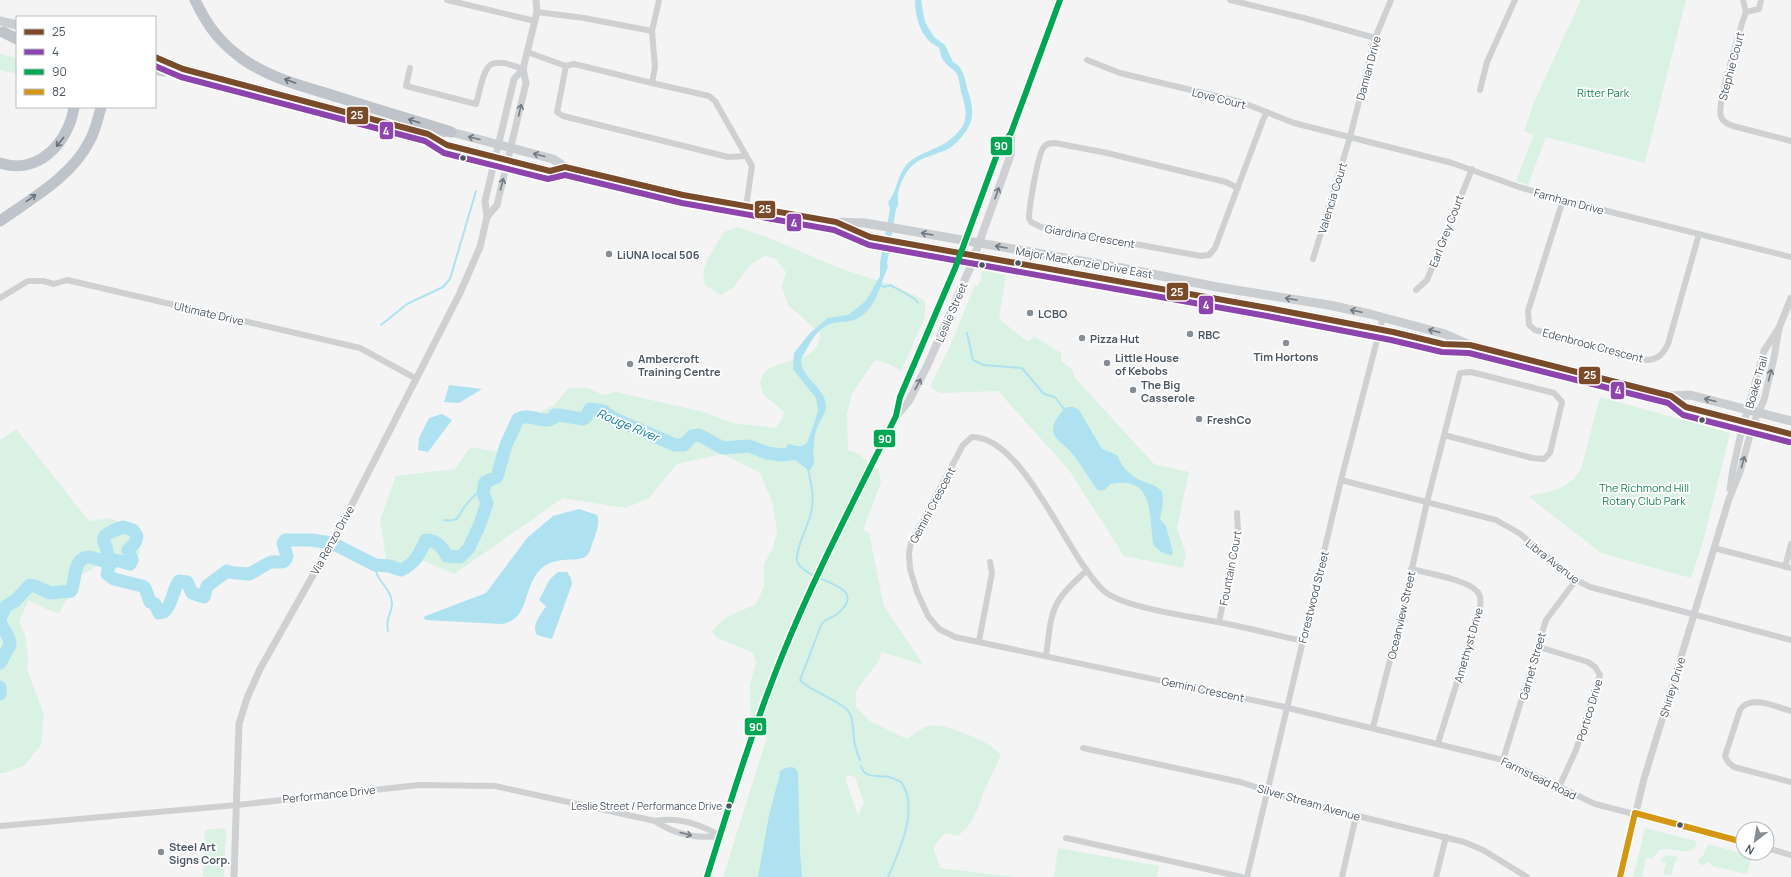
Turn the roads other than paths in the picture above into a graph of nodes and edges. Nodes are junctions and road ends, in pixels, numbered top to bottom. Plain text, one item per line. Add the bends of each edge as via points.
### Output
1 (195, 0) edge
2 (447, 0) edge
3 (536, 0) edge
4 (659, 0) edge
5 (1060, 0) edge
6 (1230, 0) edge
7 (1391, 0) edge
8 (1515, 0) edge
9 (1743, 0) edge
10 (1761, 0) edge
11 (537, 12) junction
12 (1746, 12) junction
13 (535, 21) junction
14 (16, 25) edge
15 (2, 27) edge
16 (652, 31) junction
17 (16, 34) edge
18 (16, 38) edge
19 (1375, 38) junction
20 (527, 52) junction
21 (156, 57) edge
22 (1087, 60) dead end
23 (566, 66) junction
24 (410, 68) dead end
25 (184, 69) junction
26 (523, 69) junction
27 (156, 70) edge
28 (652, 82) junction
29 (1480, 90) dead end
30 (74, 108) edge
31 (101, 108) edge
32 (1267, 112) junction
33 (451, 132) junction
34 (1011, 133) junction
35 (428, 134) junction
36 (1350, 137) junction
37 (1791, 141) edge
38 (498, 144) junction
39 (511, 148) junction
40 (746, 156) junction
41 (495, 157) junction
42 (508, 160) junction
43 (0, 163) edge
44 (565, 167) junction
45 (1472, 169) junction
46 (1238, 188) junction
47 (1563, 200) junction
48 (746, 207) junction
49 (487, 217) junction
50 (0, 221) edge
51 (836, 222) junction
52 (1699, 234) junction
53 (966, 240) junction
54 (979, 243) junction
55 (960, 254) junction
56 (975, 256) junction
57 (1791, 257) edge
58 (1313, 259) dead end
59 (1180, 280) junction
60 (1416, 290) dead end
61 (1178, 293) junction
62 (0, 298) edge
63 (1791, 298) edge
64 (1383, 317) junction
65 (1779, 328) junction
66 (1379, 330) junction
67 (1470, 345) junction
68 (415, 378) junction
69 (896, 416) junction
70 (1751, 417) junction
71 (1791, 421) edge
72 (1791, 434) edge
73 (1444, 435) junction
74 (1342, 480) junction
75 (1427, 502) junction
76 (1237, 513) dead end
77 (1791, 544) edge
78 (1714, 548) junction
79 (990, 562) dead end
80 (1788, 567) edge
81 (1411, 569) junction
82 (1087, 570) junction
83 (1576, 580) junction
84 (1694, 615) junction
85 (1219, 622) junction
86 (1791, 640) edge
87 (979, 641) junction
88 (1303, 641) junction
89 (1539, 647) junction
90 (1046, 655) junction
91 (1287, 708) junction
92 (1791, 711) edge
93 (1373, 727) junction
94 (1438, 743) junction
95 (1083, 748) dead end
96 (1503, 760) junction
97 (1791, 782) edge
98 (1559, 787) junction
99 (1268, 791) junction
100 (237, 805) junction
101 (1635, 813) junction
102 (1356, 816) junction
103 (655, 821) junction
104 (0, 826) edge
105 (720, 836) junction
106 (1446, 837) junction
107 (1066, 838) dead end
108 (1735, 840) edge
109 (1775, 850) edge
110 (1791, 855) edge
111 (234, 877) edge
112 (707, 877) edge
113 (1242, 877) edge
114 (1247, 877) edge
115 (1342, 877) edge
116 (1436, 877) edge
117 (1527, 877) edge
118 (1620, 877) edge

33 -> 1 highway via 302,86 251,64 220,39 206,22
2 - 13 street
3 - 11 street, Via Renzo Drive
4 - 16 street
5 - 34 main road, Leslie Street
6 - 19 street
7 - 19 street, Damian Drive
8 - 29 street via 1487,62
9 - 12 street
10 - 12 street via 1759,9
11 - 13 street, Via Renzo Drive
11 - 16 street
12 - 37 street, Stephie Court via 1719,110 1721,117 1733,126
13 - 20 street, Via Renzo Drive
14 - 15 main road
15 - 17 main road
15 - 18 highway
16 - 28 street via 655,67
19 - 36 street, Damian Drive
20 - 23 street
20 - 26 street, Via Renzo Drive
21 - 25 main road, Major MacKenzie Drive East
22 - 32 street, Love Court via 1120,73 1240,102
23 - 28 street via 574,64
23 - 40 street via 557,112 563,116 728,157
24 - 26 street via 406,86 476,104 486,68 492,64 504,64
25 - 27 main road, Major MacKenzie Drive East via 163,72
25 - 35 main road, Major MacKenzie Drive East
26 - 38 street, Via Renzo Drive via 514,79
39 -> 26 street, Via Renzo Drive via 526,83
28 - 40 street via 709,96
30 -> 43 highway via 68,131 60,144 47,156 18,165
50 -> 31 highway via 78,160 90,141
32 - 36 street, Love Court
32 - 46 street, Giardina Crescent
33 - 35 main road, Major MacKenzie Drive East
38 -> 33 main road, Major MacKenzie Drive East
34 - 53 main road, Leslie Street via 999,149
54 -> 34 main road, Leslie Street via 1011,154
35 - 41 main road, Major MacKenzie Drive East via 447,145
36 - 45 street, Farnham Drive
36 - 58 street, Valencia Court
38 - 39 main road, Major MacKenzie Drive East
38 - 41 street, Via Renzo Drive
39 - 42 street, Via Renzo Drive
44 -> 39 main road, Major MacKenzie Drive East via 553,159
40 - 48 street via 752,166
41 - 42 main road, Major MacKenzie Drive East
41 - 49 street, Via Renzo Drive via 485,201
42 - 44 main road, Major MacKenzie Drive East via 550,171
49 -> 42 street, Via Renzo Drive via 497,205
44 - 48 main road, Major MacKenzie Drive East
45 - 47 street, Farnham Drive
45 - 60 street, Earl Grey Court via 1427,280
46 - 46 street, Giardina Crescent via 1215,248 1205,257 1041,227 1029,218 1040,155 1045,145 1055,142 1226,182
47 - 52 street, Farnham Drive
47 - 52 street, Edenbrook Crescent via 1528,310 1530,325 1535,330 1647,360 1656,359 1664,354
48 - 51 main road, Major MacKenzie Drive East
49 - 68 street, Via Renzo Drive via 480,247 460,293
53 -> 51 main road, Major MacKenzie Drive East via 865,223
51 - 55 main road, Major MacKenzie Drive East via 870,236
52 - 57 street, Farnham Drive
53 - 54 main road, Major MacKenzie Drive East
53 - 55 main road, Leslie Street
54 - 56 main road, Leslie Street
59 -> 54 main road, Major MacKenzie Drive East
55 - 56 main road, Major MacKenzie Drive East
55 - 69 main road, Leslie Street via 900,396
56 - 61 main road, Major MacKenzie Drive East
69 -> 56 main road, Leslie Street via 909,401 928,364
59 - 61 main road
64 -> 59 main road, Major MacKenzie Drive East via 1329,305
61 - 66 main road, Major MacKenzie Drive East
62 - 68 street, Ultimate Drive via 28,281 54,284 67,280 360,348
63 - 65 street, Boake Trail
64 - 66 street, Forestwood Street
67 -> 64 main road, Major MacKenzie Drive East via 1445,334
65 - 70 street, Boake Trail via 1764,351
70 -> 65 street, Boake Trail via 1764,400
66 - 67 main road, Major MacKenzie Drive East via 1443,344
66 - 74 street, Forestwood Street
67 - 70 main road, Major MacKenzie Drive East via 1671,396 1686,407
68 - 100 street, Via Renzo Drive via 343,522 260,669 247,698 240,724
69 - 105 main road, Leslie Street via 812,588 783,656 758,719
70 - 71 main road, Major MacKenzie Drive East
70 - 72 main road, Major MacKenzie Drive East
70 - 78 street, Shirley Drive via 1740,472
73 - 73 street, Oceanview Street via 1544,459 1550,453 1562,402 1554,393 1471,372 1460,373
73 - 75 street, Oceanview Street
74 - 75 street, Libra Avenue
74 - 88 street, Forestwood Street
75 - 81 street, Oceanview Street
75 - 83 street, Libra Avenue via 1496,520 1508,526
76 - 85 street, Fountain Court via 1238,531
77 - 80 street
78 - 80 street
78 - 84 street, Shirley Drive
79 - 87 street via 992,573
81 - 93 street, Oceanview Street
81 - 94 street, Amethyst Drive via 1465,583 1476,589 1481,599
82 - 85 street, Gemini Crescent via 1104,591 1122,601
82 - 87 street, Gemini Crescent via 1028,476 993,444 982,437 972,437 963,445 945,477 911,543 909,553 910,569 928,616 939,629 955,636
82 - 90 street via 1058,601
83 - 84 street, Libra Avenue via 1609,593
83 - 89 street, Garnet Street via 1546,620
84 - 86 street, Libra Avenue
84 - 101 street, Shirley Drive
85 - 88 street, Gemini Crescent
87 - 90 street, Gemini Crescent
88 - 91 street, Forestwood Street
89 - 96 street, Garnet Street
89 - 98 street, Portico Drive via 1588,662 1600,675 1576,750
90 - 91 street, Gemini Crescent
91 - 93 street, Farmstead Road
91 - 99 street, Forestwood Street
92 - 97 street via 1752,702 1743,704 1726,756 1734,767
93 - 94 street, Farmstead Road
94 - 96 street, Farmstead Road
95 - 99 street, Silver Stream Avenue via 1240,782
96 - 98 street, Farmstead Road
98 - 101 street, Farmstead Road via 1595,804
99 - 102 street, Silver Stream Avenue
99 - 114 street, Forestwood Street
100 - 103 street, Performance Drive via 419,785 495,786
100 - 104 street, Performance Drive
100 - 111 street, Via Renzo Drive
101 - 108 street, Farmstead Road
101 - 118 street, Shirley Drive
102 - 106 street, Silver Stream Avenue
102 - 115 street
103 -> 105 street, Performance Drive via 667,829 698,838
103 - 105 street, Performance Drive via 670,818 702,826
105 - 112 main road, Leslie Street
106 - 116 street
106 - 117 street, Silver Stream Avenue via 1474,845
107 - 113 street
109 - 110 street

